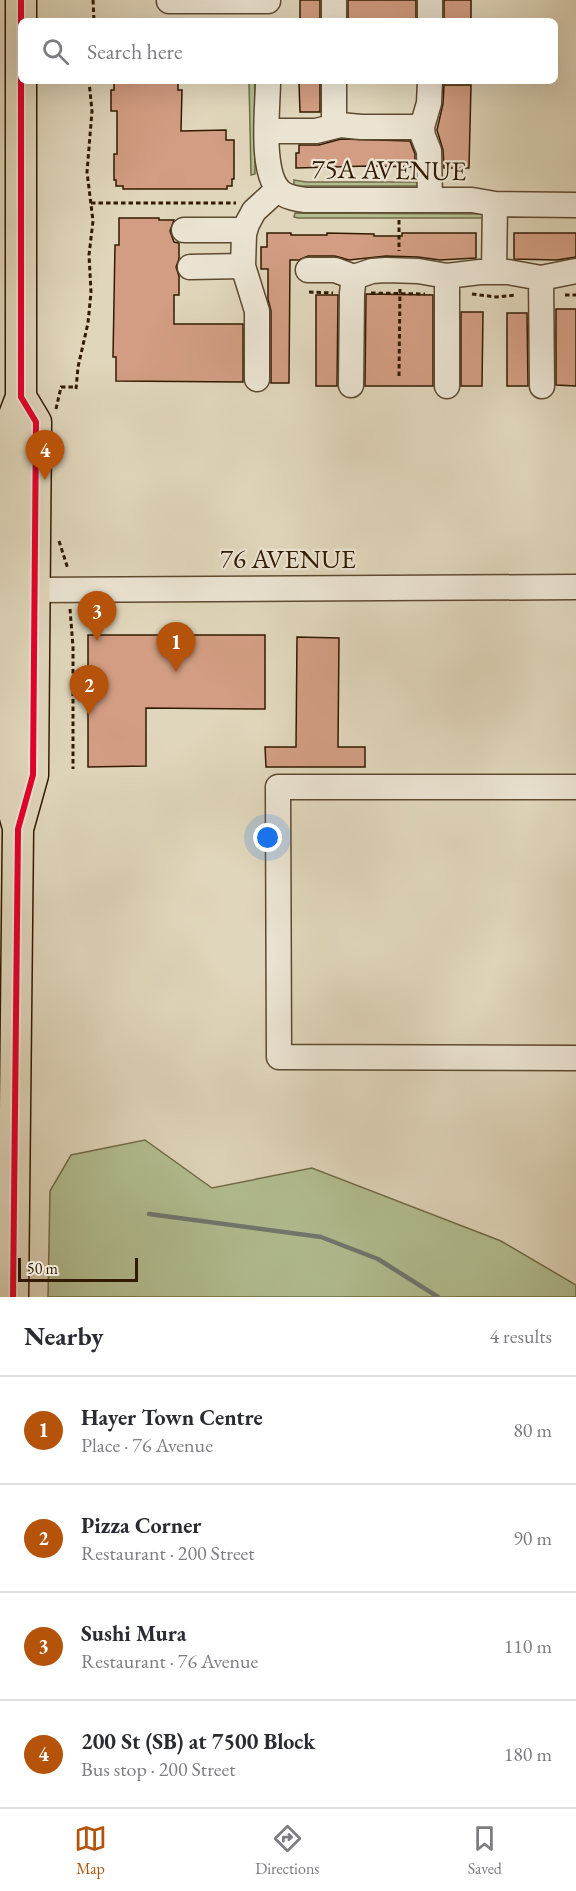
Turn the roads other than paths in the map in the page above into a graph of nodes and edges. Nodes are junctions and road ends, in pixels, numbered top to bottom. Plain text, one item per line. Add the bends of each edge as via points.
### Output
1 (21, 0) edge
2 (268, 0) edge
3 (430, 0) edge
4 (169, 1) edge
5 (334, 1) edge
6 (21, 18) edge
7 (268, 18) edge
8 (334, 18) edge
9 (430, 18) edge
10 (21, 84) edge
11 (268, 84) edge
12 (334, 84) edge
13 (430, 84) edge
14 (334, 126) junction
15 (422, 127) junction
16 (267, 130) junction
17 (278, 189) junction
18 (430, 200) junction
19 (495, 204) junction
20 (576, 205) edge
21 (184, 230) dead end
22 (246, 230) junction
23 (243, 266) junction
24 (190, 267) dead end
25 (576, 271) edge
26 (495, 272) junction
27 (447, 276) junction
28 (541, 278) junction
29 (308, 281) road end
30 (356, 288) junction
31 (257, 379) dead end
32 (351, 385) dead end
33 (447, 386) dead end
34 (542, 386) dead end
35 (576, 588) edge
36 (14, 589) edge
37 (576, 787) edge
38 (576, 1058) edge
39 (13, 1297) edge

1 - 6 main road
2 - 4 street
2 - 7 street
3 - 9 street
5 - 8 street
10 - 36 main road via 21,397 36,422
11 - 16 street, 75A AVENUE
12 - 14 street
13 - 15 street
14 - 15 street
14 - 16 street via 316,131
15 - 18 street via 429,151
16 - 17 street, 75A AVENUE via 268,167
17 - 18 street, 75A AVENUE via 289,197 305,200
17 - 22 street via 254,211
18 - 19 street, 75A AVENUE
19 - 20 street, 75A AVENUE
19 - 26 street
21 - 22 street
22 - 23 street
23 - 24 street
23 - 31 street via 257,311
25 - 28 street
26 - 27 street
26 - 28 street
27 - 30 street via 386,270 372,272
27 - 33 street
28 - 34 street
29 - 30 street via 335,270
30 - 32 street via 351,293
35 - 36 street, 76 AVENUE
36 - 39 main road via 33,775 18,829
37 - 38 street via 278,787 279,1057

